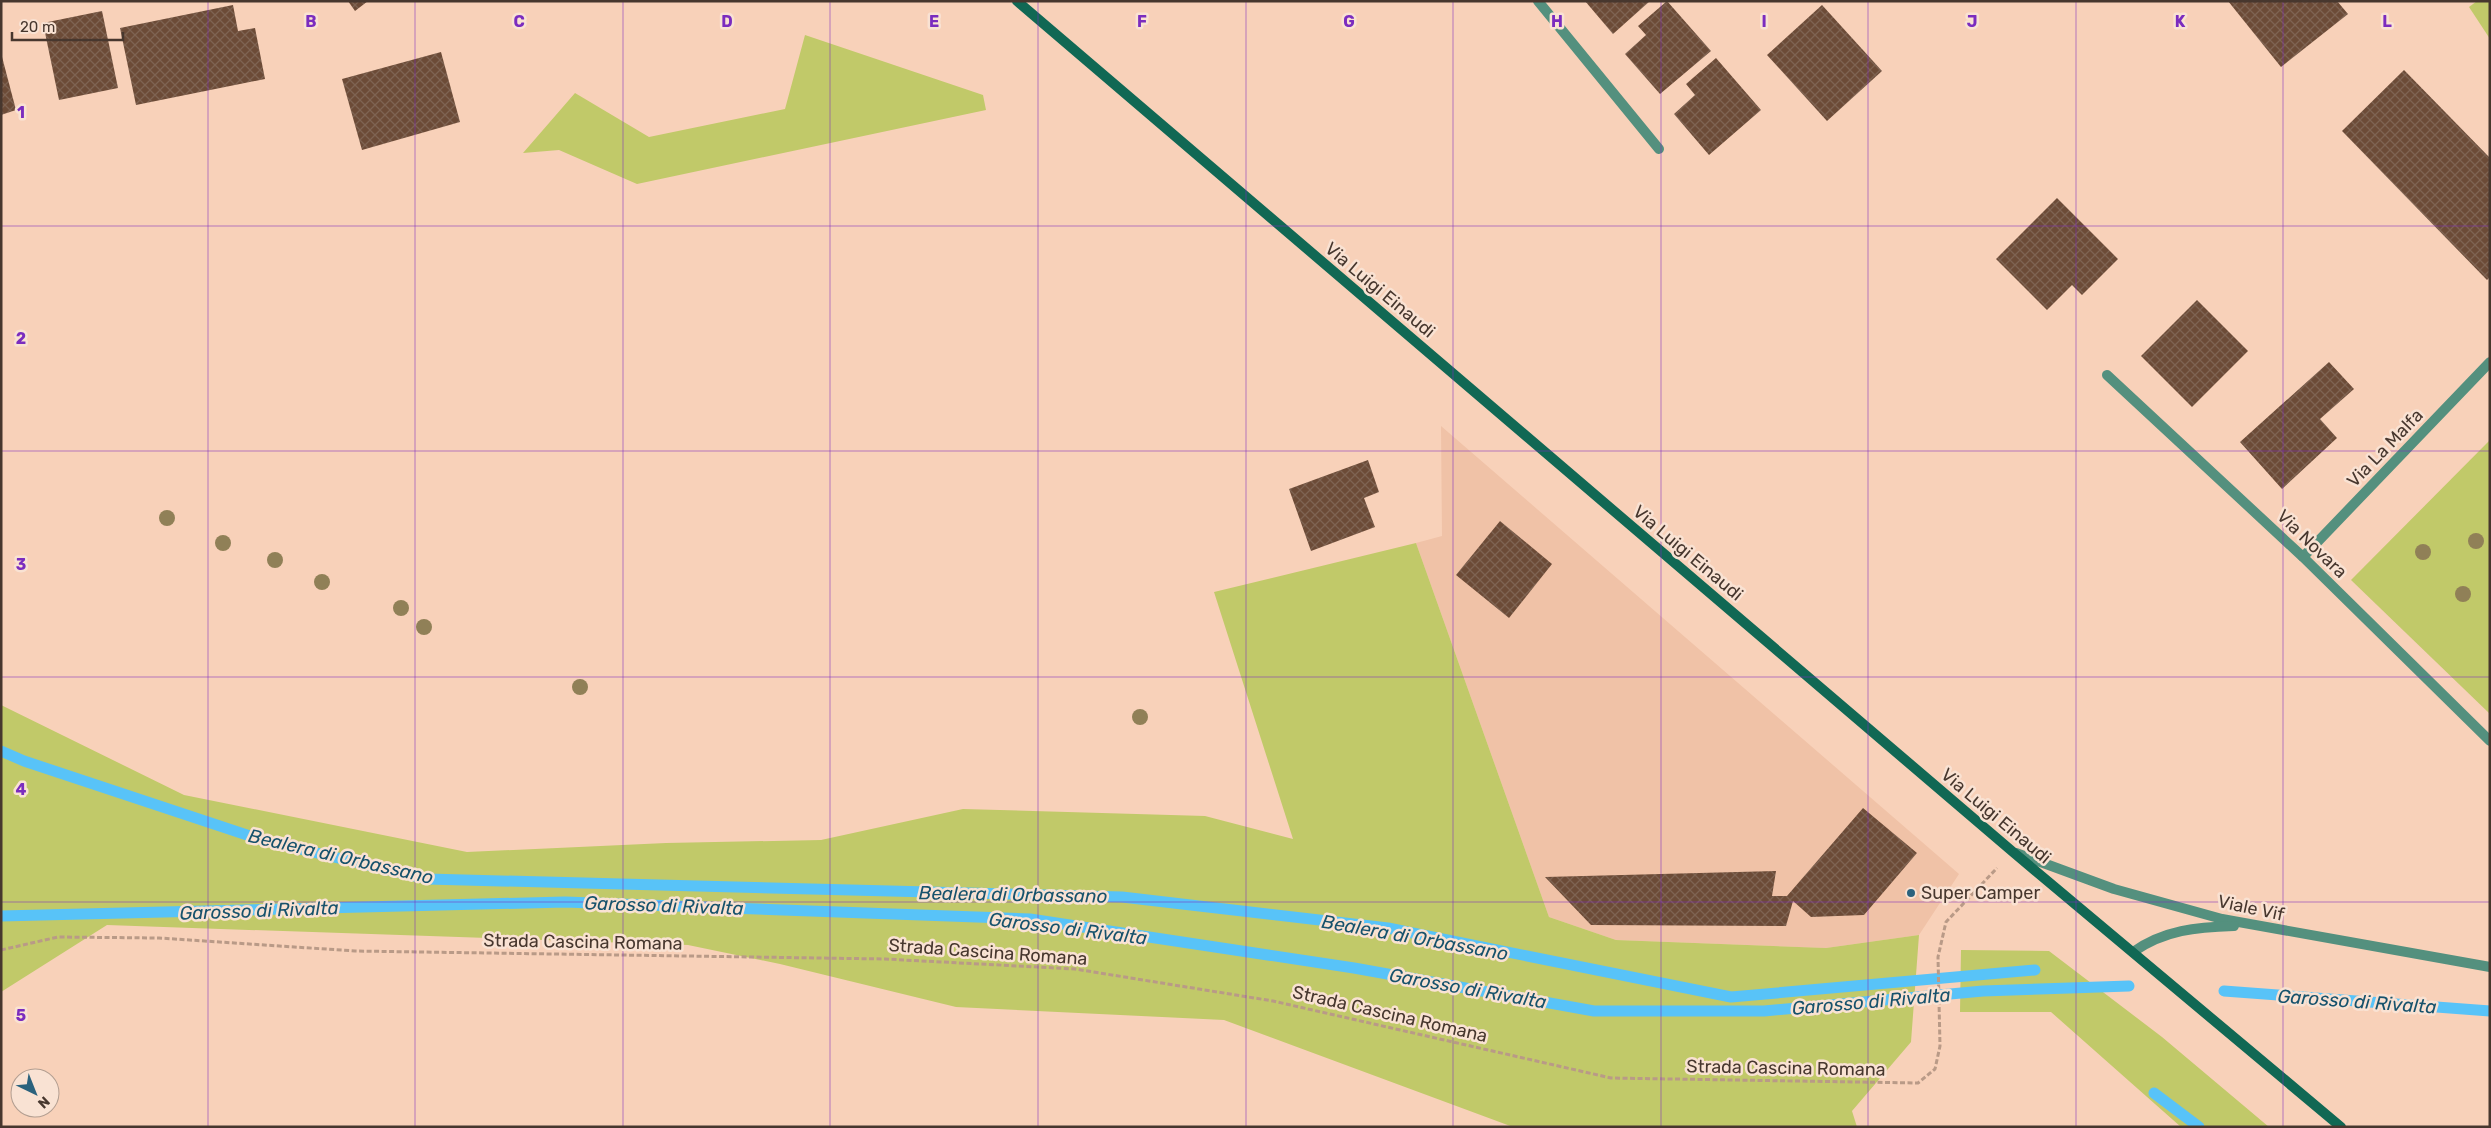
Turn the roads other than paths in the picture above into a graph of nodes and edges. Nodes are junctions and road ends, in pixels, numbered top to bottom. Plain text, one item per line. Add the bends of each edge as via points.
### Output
1 (1017, 1) edge
2 (1538, 1) edge
3 (1659, 149) dead end
4 (2490, 362) edge
5 (2107, 374) dead end
6 (2303, 557) junction
7 (2490, 741) edge
8 (2013, 852) junction
9 (2250, 925) junction
10 (2133, 952) junction
11 (2490, 967) edge
12 (2341, 1127) edge

1 - 8 main road, Via Luigi Einaudi
2 - 3 street
4 - 6 street, Via La Malfa
5 - 6 street, Via Novara
6 - 7 street, Via Novara
8 - 9 street, Viale Vif via 2114,889
8 - 10 main road, Via Luigi Einaudi
9 - 10 street via 2196,927 2165,934
9 - 11 street, Viale Vif
10 - 12 main road, Via Luigi Einaudi

